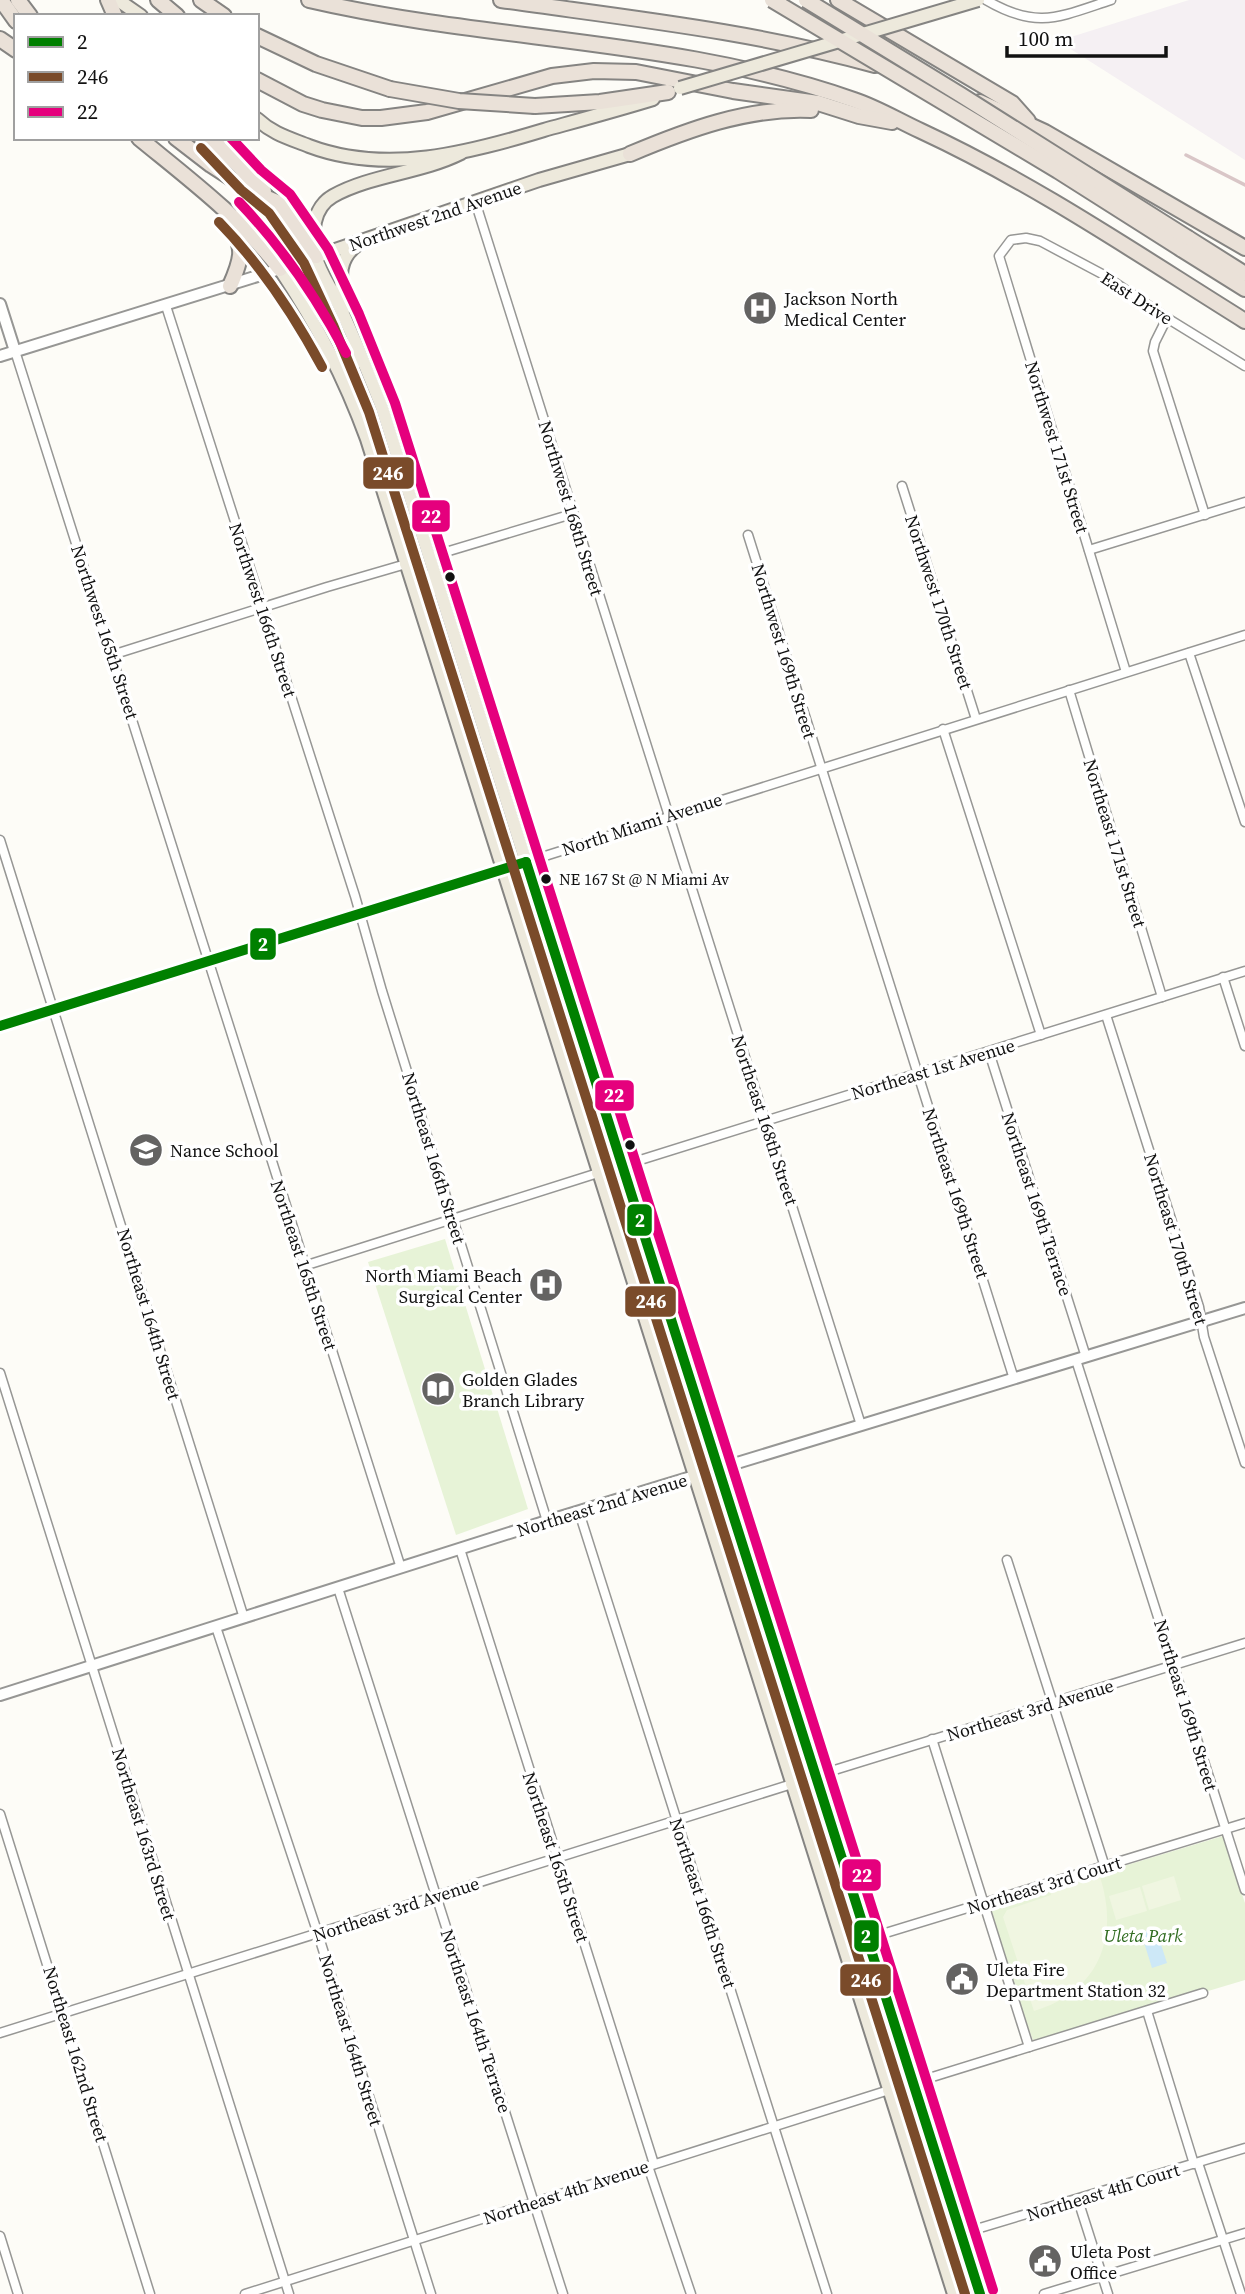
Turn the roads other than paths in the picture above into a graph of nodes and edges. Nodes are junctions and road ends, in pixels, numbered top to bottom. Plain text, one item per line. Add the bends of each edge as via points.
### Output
1 (1, 0) edge
2 (118, 0) edge
3 (158, 0) edge
4 (201, 0) edge
5 (309, 0) edge
6 (500, 0) edge
7 (772, 0) edge
8 (806, 0) edge
9 (838, 0) edge
10 (978, 0) edge
11 (986, 0) edge
12 (1111, 0) edge
13 (138, 14) edge
14 (175, 14) edge
15 (221, 14) edge
16 (14, 18) edge
17 (259, 37) edge
18 (259, 83) edge
19 (674, 90) junction
20 (829, 108) junction
21 (259, 121) edge
22 (907, 125) junction
23 (1031, 125) junction
24 (141, 140) edge
25 (179, 140) edge
26 (213, 140) edge
27 (461, 153) junction
28 (630, 154) joint
29 (475, 201) junction
30 (279, 203) junction
31 (229, 212) junction
32 (1026, 238) joint
33 (363, 241) junction
34 (1184, 243) junction
35 (1245, 248) edge
36 (316, 256) junction
37 (280, 269) junction
38 (1245, 275) edge
39 (230, 286) junction
40 (1245, 289) edge
41 (0, 304) edge
42 (166, 306) junction
43 (1167, 318) junction
44 (346, 319) junction
45 (1245, 321) edge
46 (15, 351) junction
47 (0, 356) edge
48 (1245, 366) edge
49 (372, 384) junction
50 (902, 486) dead end
51 (1245, 502) edge
52 (572, 514) junction
53 (1205, 515) junction
54 (748, 535) dead end
55 (1089, 550) junction
56 (429, 557) junction
57 (406, 564) junction
58 (440, 591) junction
59 (263, 608) junction
60 (1245, 635) edge
61 (1189, 653) junction
62 (112, 655) junction
63 (1126, 672) junction
64 (1069, 690) junction
65 (976, 719) junction
66 (943, 729) junction
67 (820, 768) junction
68 (669, 815) junction
69 (1245, 822) edge
70 (0, 840) edge
71 (526, 862) junction
72 (502, 869) junction
73 (359, 914) junction
74 (208, 961) junction
75 (1245, 971) edge
76 (1223, 978) junction
77 (1162, 997) junction
78 (54, 1009) junction
79 (1106, 1015) junction
80 (0, 1026) edge
81 (1041, 1035) junction
82 (1245, 1046) edge
83 (989, 1052) junction
84 (918, 1074) junction
85 (766, 1122) junction
86 (588, 1142) junction
87 (621, 1166) junction
88 (598, 1173) junction
89 (634, 1204) junction
90 (454, 1220) junction
91 (304, 1266) junction
92 (1245, 1308) edge
93 (1202, 1321) junction
94 (1081, 1358) junction
95 (0, 1373) edge
96 (1014, 1379) junction
97 (861, 1425) junction
98 (1245, 1463) edge
99 (717, 1469) junction
100 (694, 1476) junction
101 (579, 1512) junction
102 (547, 1521) junction
103 (460, 1549) junction
104 (1007, 1560) dead end
105 (401, 1568) junction
106 (338, 1588) junction
107 (244, 1618) junction
108 (216, 1627) junction
109 (1245, 1643) edge
110 (1174, 1665) junction
111 (92, 1666) junction
112 (0, 1695) edge
113 (1052, 1703) junction
114 (778, 1738) junction
115 (932, 1740) junction
116 (815, 1776) junction
117 (792, 1784) junction
118 (827, 1813) junction
119 (0, 1814) edge
120 (677, 1819) junction
121 (1245, 1823) edge
122 (1225, 1829) junction
123 (556, 1858) junction
124 (1105, 1867) junction
125 (1245, 1890) edge
126 (436, 1896) junction
127 (984, 1903) junction
128 (318, 1934) junction
129 (867, 1939) junction
130 (843, 1946) junction
131 (187, 1975) junction
132 (1203, 1993) dead end
133 (1147, 2011) junction
134 (64, 2014) junction
135 (0, 2033) edge
136 (1029, 2047) junction
137 (875, 2048) junction
138 (913, 2083) junction
139 (889, 2090) junction
140 (923, 2115) junction
141 (774, 2127) junction
142 (1245, 2148) edge
143 (1196, 2164) junction
144 (651, 2165) junction
145 (1078, 2200) junction
146 (533, 2202) junction
147 (1245, 2233) edge
148 (960, 2234) junction
149 (0, 2236) edge
150 (1223, 2239) junction
151 (414, 2241) junction
152 (1102, 2277) junction
153 (285, 2281) junction
154 (18, 2294) edge
155 (150, 2294) edge
156 (244, 2294) edge
157 (289, 2294) edge
158 (431, 2294) edge
159 (563, 2294) edge
160 (691, 2294) edge
161 (827, 2294) edge
162 (954, 2294) edge
163 (980, 2294) edge
164 (1044, 2294) edge
165 (1108, 2294) edge
166 (1241, 2294) edge

1 - 16 highway
2 - 13 main road
3 - 14 highway
4 - 15 highway
5 - 22 highway via 374,14 751,71 856,100
6 - 23 highway via 789,42 930,82
7 - 34 highway, bridge
8 - 34 highway, bridge via 961,94
9 - 23 highway via 1013,103
10 - 19 main road, bridge
11 - 12 street via 1027,19 1050,19
17 - 19 highway, bridge via 316,64 390,89 459,101 535,106
18 - 20 highway via 322,110 362,118 427,112 552,76 594,71 658,75
19 - 27 main road
20 - 22 highway
20 - 28 highway via 741,115
21 - 27 main road via 275,134 342,157 394,160
22 - 45 highway via 1027,185
23 - 35 highway
24 - 31 highway
25 - 30 highway via 251,191
26 - 30 highway
27 - 36 main road via 328,200 316,217
28 - 29 main road, Northwest 2nd Avenue
29 - 33 main road, Northwest 2nd Avenue
29 - 52 street, Northwest 168th Street
30 - 36 highway
31 - 36 highway
31 - 37 highway
31 - 39 highway via 242,256
32 - 43 street, East Drive via 1104,275
32 - 55 street, Northwest 171st Street via 1011,240 999,256
33 - 36 main road, Northwest 2nd Avenue
33 - 44 main road via 343,262
34 - 38 highway
34 - 40 highway
36 - 37 main road, Northwest 2nd Avenue
36 - 44 main road
37 - 39 street, Northwest 2nd Avenue
37 - 49 main road via 308,294
37 - 57 main road via 312,317 353,401
39 - 42 street, Northwest 2nd Avenue
41 - 46 street, Northwest 165th Street
42 - 46 street, Northwest 2nd Avenue
42 - 59 street, Northwest 166th Street
43 - 48 street, East Drive
43 - 53 street via 1153,351
44 - 49 main road
46 - 47 street, Northwest 2nd Avenue
46 - 62 street, Northwest 165th Street
49 - 56 main road
50 - 65 street, Northwest 170th Street
51 - 53 street
52 - 56 street
52 - 68 street, Northwest 168th Street
53 - 55 street
54 - 67 street, Northwest 169th Street
55 - 63 street, Northwest 171st Street
56 - 58 main road
57 - 58 main road
57 - 59 street
57 - 72 main road
58 - 71 main road
59 - 62 street
59 - 73 street, Northwest 166th Street
60 - 61 street, North Miami Avenue
61 - 63 street, North Miami Avenue
61 - 69 street
62 - 74 street, Northwest 165th Street
63 - 64 street, North Miami Avenue
64 - 65 street, North Miami Avenue
64 - 77 street, Northeast 171st Street
65 - 66 street, North Miami Avenue
66 - 67 street, North Miami Avenue
66 - 81 street
67 - 68 street, North Miami Avenue
67 - 84 street, Northeast 169th Street
68 - 71 street, North Miami Avenue
68 - 85 street, Northeast 168th Street
70 - 78 street, Northeast 164th Street
71 - 72 street, North Miami Avenue
71 - 87 main road
72 - 73 street, North Miami Avenue
72 - 86 main road
73 - 74 street, North Miami Avenue
73 - 90 street, Northeast 166th Street
74 - 78 street, North Miami Avenue
74 - 91 street, Northeast 165th Street
75 - 76 street, Northeast 1st Avenue
76 - 77 street, Northeast 1st Avenue
76 - 82 street
77 - 79 street, Northeast 1st Avenue
78 - 80 street, North Miami Avenue
78 - 107 street, Northeast 164th Street
79 - 81 street, Northeast 1st Avenue
79 - 93 street, Northeast 170th Street
81 - 83 street, Northeast 1st Avenue
83 - 84 street, Northeast 1st Avenue
83 - 94 street, Northeast 169th Terrace
84 - 85 street, Northeast 1st Avenue
84 - 96 street, Northeast 169th Street
85 - 87 street, Northeast 1st Avenue
85 - 97 street, Northeast 168th Street
86 - 87 main road via 606,1160
86 - 88 main road
87 - 89 main road
88 - 89 main road via 614,1181
88 - 90 street
88 - 100 main road
89 - 99 main road
90 - 91 street
90 - 102 street, Northeast 166th Street
91 - 105 street, Northeast 165th Street
92 - 93 street, Northeast 2nd Avenue
93 - 94 street, Northeast 2nd Avenue
93 - 98 street, Northeast 170th Street
94 - 96 street, Northeast 2nd Avenue
94 - 110 street, Northeast 169th Street
95 - 111 street, Northeast 163rd Street
96 - 97 street, Northeast 2nd Avenue
97 - 99 street, Northeast 2nd Avenue
99 - 100 street, Northeast 2nd Avenue
99 - 116 main road
100 - 101 street, Northeast 2nd Avenue
100 - 114 main road
101 - 102 street, Northeast 2nd Avenue
101 - 120 street, Northeast 166th Street
102 - 103 street, Northeast 2nd Avenue
103 - 105 street, Northeast 2nd Avenue
103 - 123 street, Northeast 165th Street
104 - 113 street
105 - 106 street, Northeast 2nd Avenue
106 - 107 street, Northeast 2nd Avenue
106 - 126 street, Northeast 164th Terrace
107 - 108 street, Northeast 2nd Avenue
108 - 111 street, Northeast 2nd Avenue
108 - 128 street, Northeast 164th Street
109 - 110 street, Northeast 3rd Avenue
110 - 113 street, Northeast 3rd Avenue
110 - 122 street, Northeast 169th Street
111 - 112 street, Northeast 2nd Avenue
111 - 131 street, Northeast 163rd Street
113 - 115 street, Northeast 3rd Avenue
113 - 124 street
114 - 116 main road via 802,1772
114 - 117 main road
115 - 116 street, Northeast 3rd Avenue
115 - 127 street
116 - 118 main road
117 - 118 main road via 806,1790
117 - 120 street, Northeast 3rd Avenue
117 - 130 main road
118 - 129 main road
119 - 134 street, Northeast 162nd Street
120 - 123 street, Northeast 3rd Avenue
120 - 141 street, Northeast 166th Street
121 - 122 street, Northeast 3rd Court
122 - 124 street, Northeast 3rd Court
122 - 125 street, Northeast 169th Street
123 - 126 street, Northeast 3rd Avenue
123 - 144 street, Northeast 165th Street
124 - 127 street, Northeast 3rd Court
126 - 128 street, Northeast 3rd Avenue
126 - 146 street, Northeast 164th Terrace
127 - 129 street, Northeast 3rd Court
127 - 136 street
128 - 131 street, Northeast 3rd Avenue
128 - 151 street, Northeast 164th Street
129 - 130 street, Northeast 3rd Court
129 - 138 main road
130 - 137 main road
131 - 134 street, Northeast 3rd Avenue
131 - 153 street, Northeast 163rd Street
132 - 133 street
133 - 136 street
133 - 143 street
134 - 135 street, Northeast 3rd Avenue
134 - 155 street, Northeast 162nd Street
136 - 138 street
137 - 138 main road via 898,2076
137 - 139 main road
138 - 140 main road
139 - 140 main road via 903,2095
139 - 141 street, Northeast 4th Avenue
139 - 162 main road
140 - 148 main road
141 - 144 street, Northeast 4th Avenue
141 - 161 street, Northeast 166th Street
142 - 143 street, Northeast 4th Court
143 - 145 street, Northeast 4th Court
143 - 150 street
144 - 146 street, Northeast 4th Avenue
144 - 160 street, Northeast 165th Street
145 - 148 street, Northeast 4th Court
145 - 152 street
146 - 151 street, Northeast 4th Avenue
146 - 159 street, Northeast 164th Terrace
147 - 150 street
148 - 163 main road
149 - 154 street
150 - 152 street
150 - 166 street
151 - 153 street, Northeast 4th Avenue
151 - 158 street, Northeast 164th Street
152 - 164 street
152 - 165 street
153 - 156 street, Northeast 4th Avenue
153 - 157 street, Northeast 163rd Street

